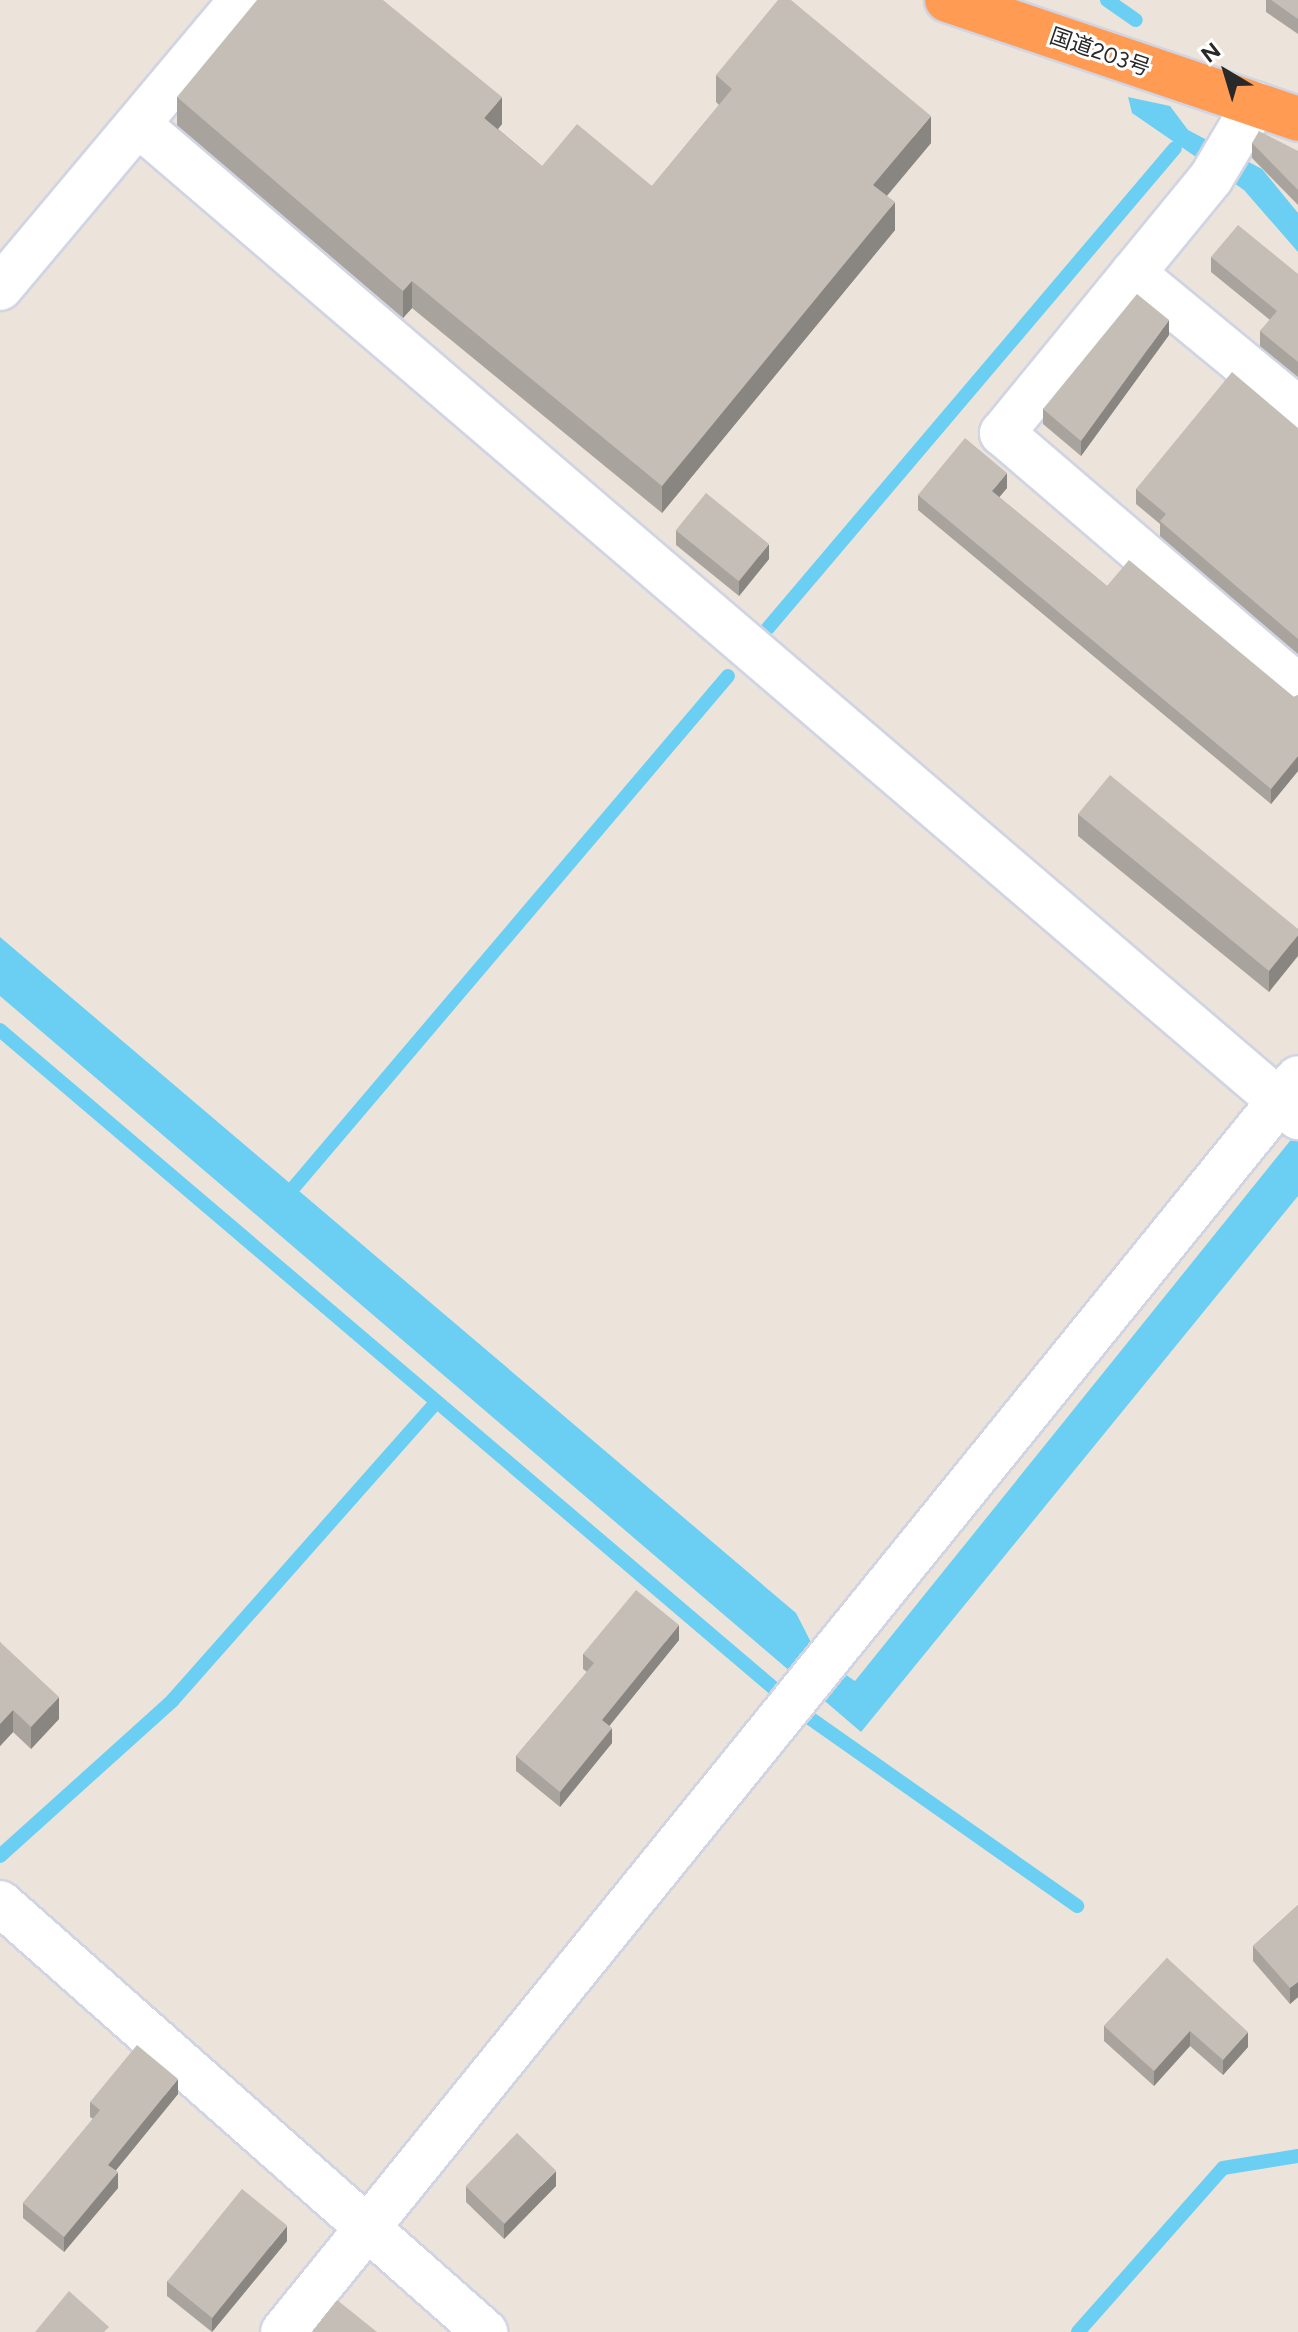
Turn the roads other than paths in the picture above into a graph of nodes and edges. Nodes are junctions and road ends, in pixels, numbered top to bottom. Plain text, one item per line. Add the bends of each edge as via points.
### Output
1 (242, 0) edge
2 (947, 0) edge
3 (1298, 119) edge
4 (1247, 120) junction
5 (139, 125) junction
6 (1133, 273) junction
7 (0, 288) edge
8 (1298, 409) edge
9 (1298, 687) edge
10 (1292, 1099) edge
11 (0, 1903) edge
12 (367, 2228) junction
13 (283, 2332) edge
14 (485, 2332) edge

1 - 5 street
2 - 4 highway, 国道203号
3 - 4 highway, 国道203号
4 - 6 street via 1211,178
5 - 7 street
5 - 10 street
6 - 8 street
6 - 9 street via 1002,433
10 - 12 street
11 - 12 street
12 - 13 street
12 - 14 street

